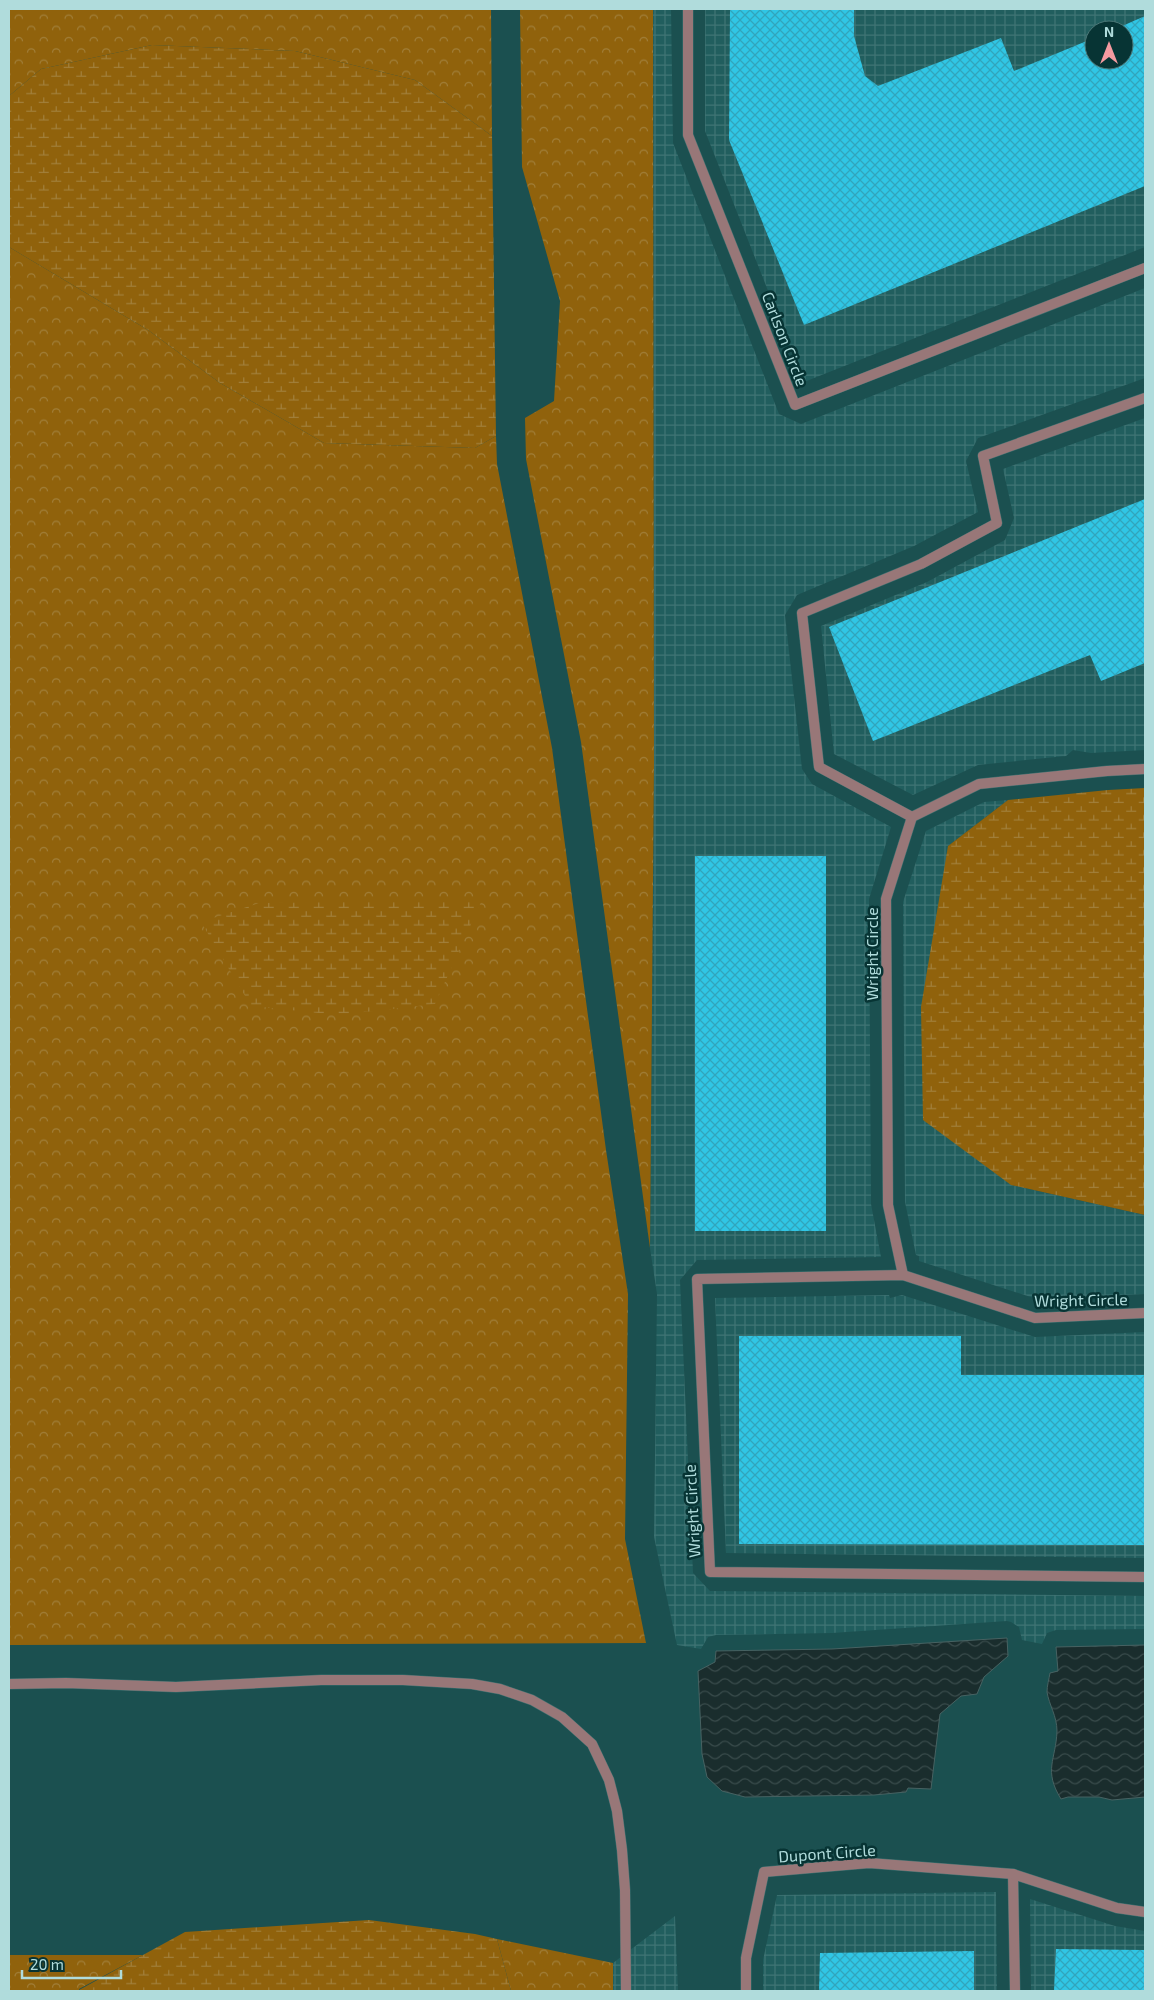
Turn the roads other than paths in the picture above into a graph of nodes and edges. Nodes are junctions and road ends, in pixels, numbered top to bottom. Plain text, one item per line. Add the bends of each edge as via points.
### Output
1 (688, 9) edge
2 (1145, 268) edge
3 (1145, 398) edge
4 (1145, 769) edge
5 (912, 817) junction
6 (903, 1275) junction
7 (1145, 1313) edge
8 (1145, 1577) edge
9 (9, 1684) edge
10 (1013, 1874) junction
11 (1145, 1912) edge
12 (626, 1991) edge
13 (746, 1991) edge
14 (1015, 1991) edge

1 - 2 street, Carlson Circle via 688,135 794,405
3 - 5 street via 983,456 997,523 921,564 802,613 819,767
4 - 5 street via 979,784
5 - 6 street, Wright Circle via 886,899 888,1204
6 - 7 street, Wright Circle via 1035,1318
6 - 8 street, Wright Circle via 697,1280 710,1572
9 - 12 street via 176,1686 403,1680 472,1684 532,1700 562,1717 592,1744 609,1780 622,1850
10 - 11 street, Dupont Circle via 1117,1908
10 - 13 street, Dupont Circle via 869,1863 764,1872 746,1958
10 - 14 street

